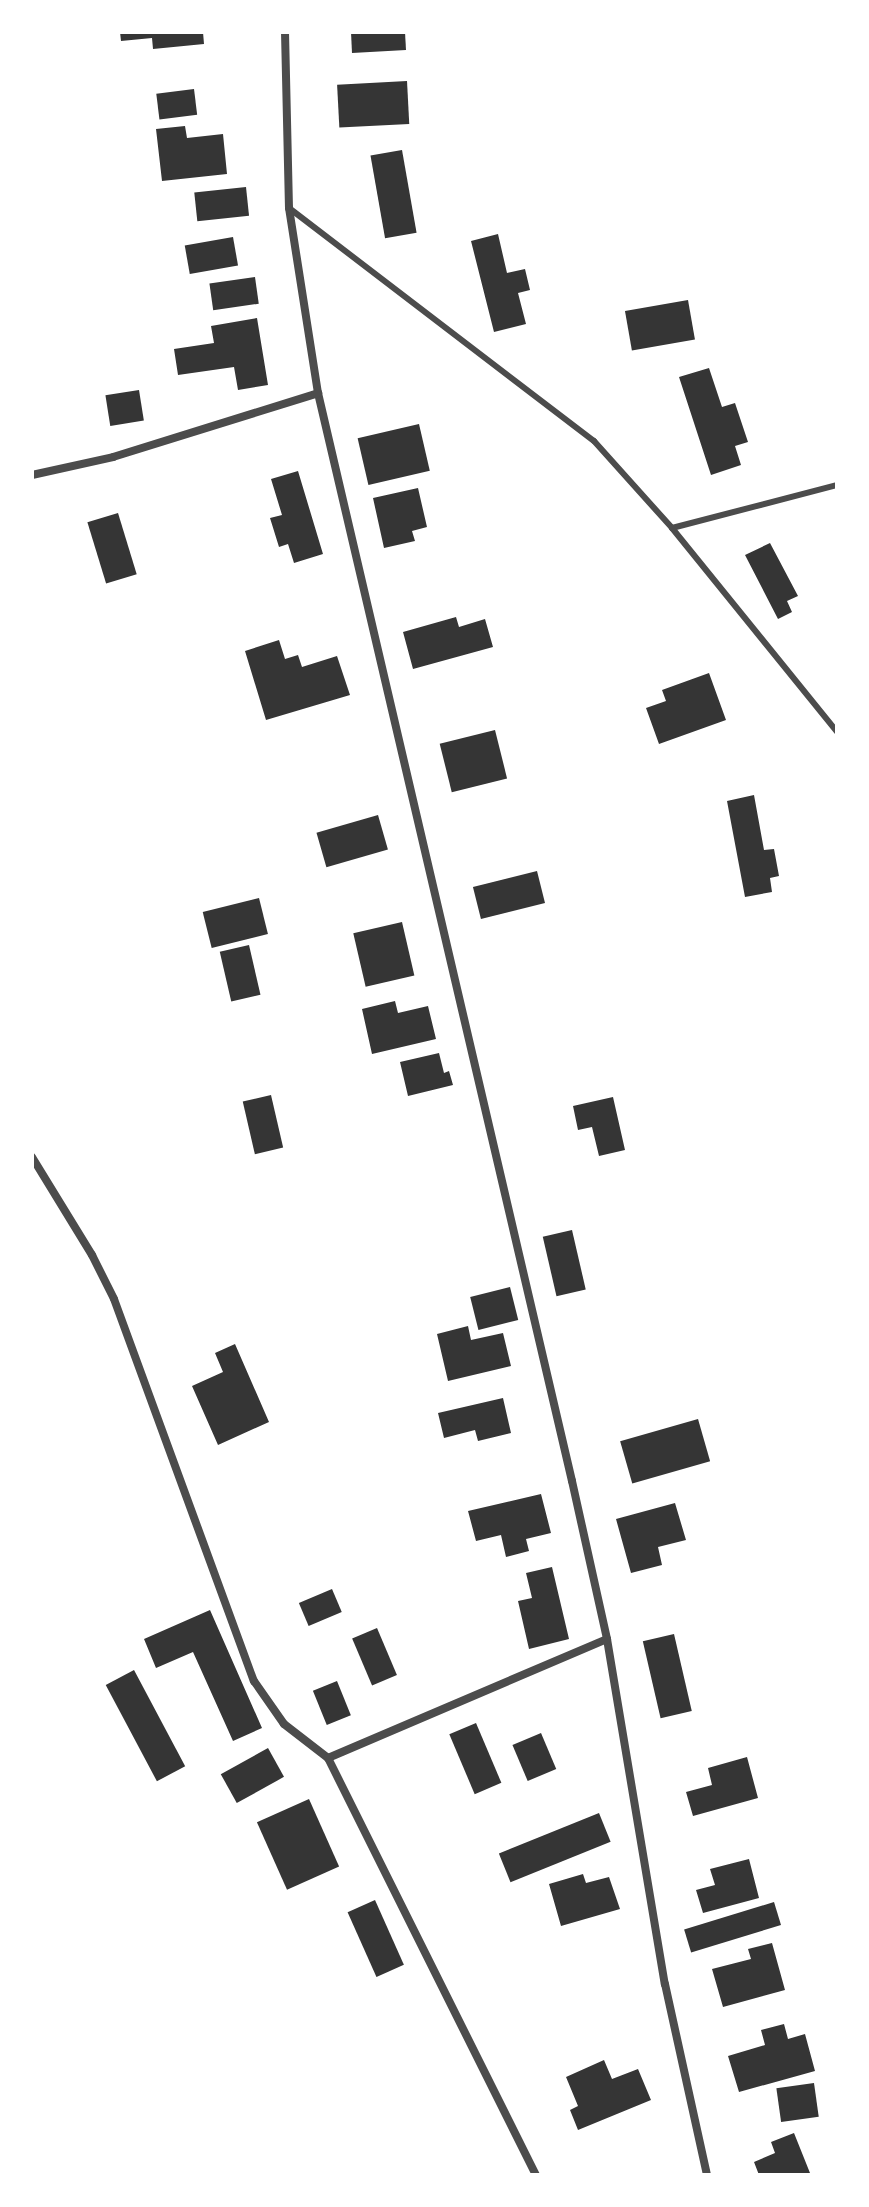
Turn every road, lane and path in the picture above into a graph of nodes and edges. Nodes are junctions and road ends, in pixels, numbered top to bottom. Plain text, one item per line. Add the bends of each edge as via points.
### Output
1 (285, 32) edge
2 (289, 208) junction
3 (318, 393) junction
4 (32, 475) edge
5 (837, 485) edge
6 (672, 528) junction
7 (837, 732) edge
8 (32, 1157) edge
9 (607, 1639) junction
10 (328, 1758) junction
11 (536, 2175) edge
12 (707, 2175) edge

1 - 2 street
2 - 3 street
2 - 6 lane via 594,441
3 - 4 street via 113,457
3 - 9 street
5 - 6 lane
6 - 7 lane
8 - 10 street via 114,1299 254,1681 284,1724
9 - 10 street
9 - 12 street via 665,1984
10 - 11 street

